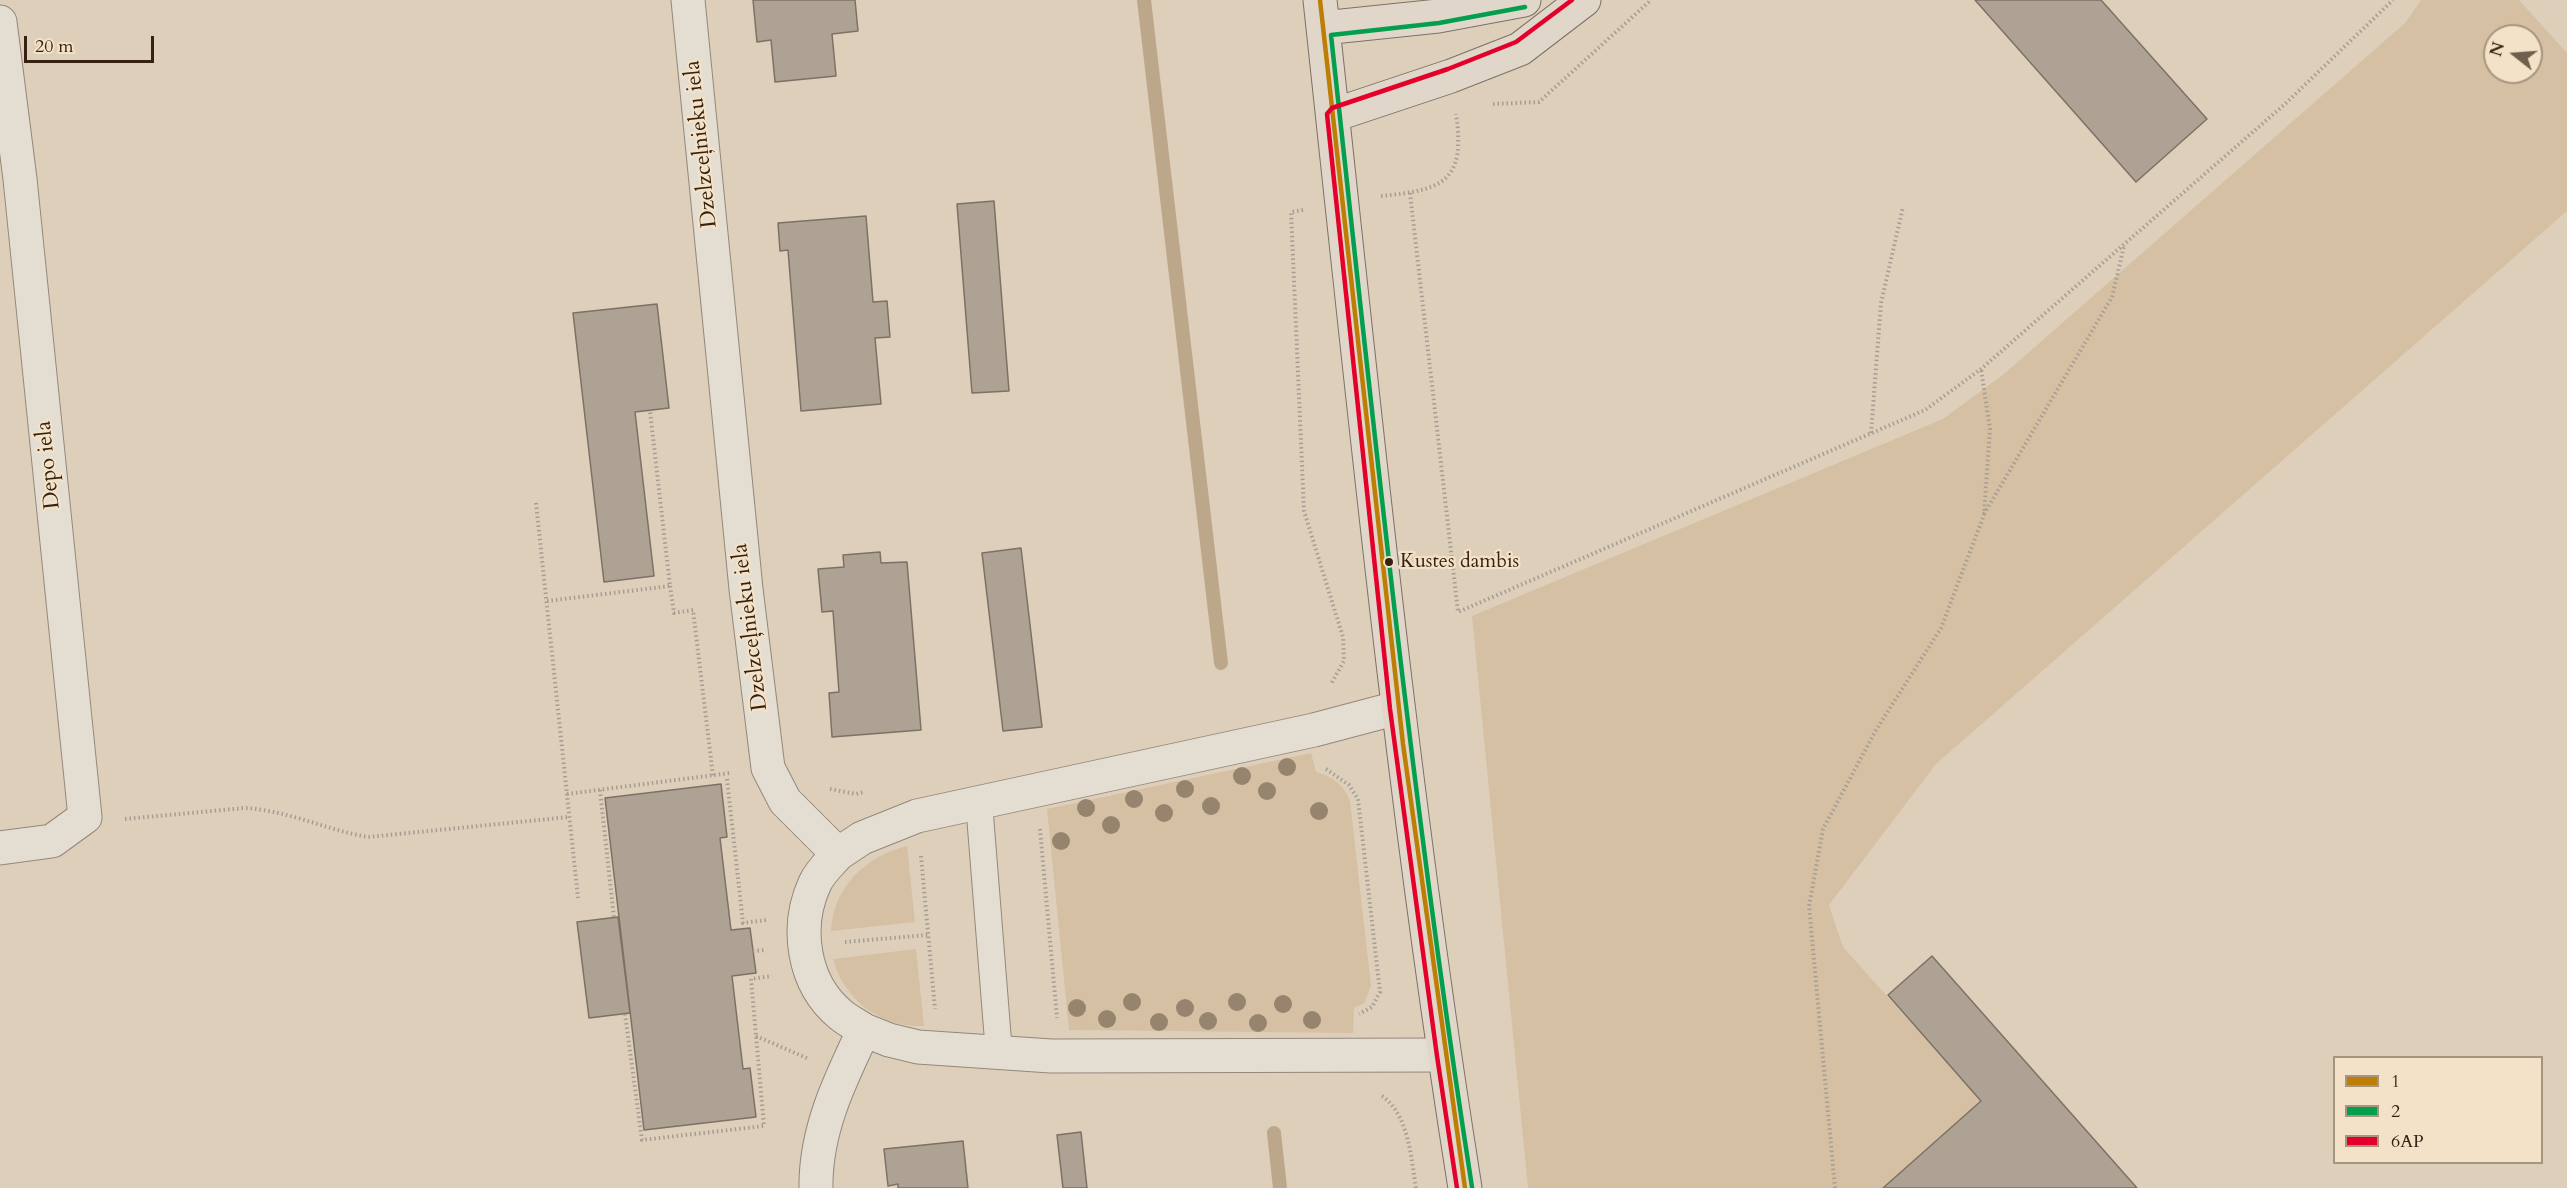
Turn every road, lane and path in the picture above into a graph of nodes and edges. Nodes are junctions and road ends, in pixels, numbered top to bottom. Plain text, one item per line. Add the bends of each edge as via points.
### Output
1 (688, 0) edge
2 (1524, 0) edge
3 (1584, 0) edge
4 (1651, 0) edge
5 (2393, 0) edge
6 (1322, 14) edge
7 (1633, 16) dead end
8 (0, 22) edge
9 (1334, 115) junction
10 (1410, 193) dead end
11 (1903, 207) dead end
12 (2124, 244) junction
13 (1981, 369) junction
14 (650, 411) dead end
15 (1872, 433) junction
16 (536, 503) dead end
17 (1984, 515) junction
18 (670, 586) junction
19 (547, 601) junction
20 (1397, 708) junction
21 (768, 768) junction
22 (727, 774) junction
23 (713, 776) junction
24 (600, 790) junction
25 (1036, 790) junction
26 (567, 794) junction
27 (979, 803) junction
28 (917, 816) junction
29 (85, 817) junction
30 (569, 817) junction
31 (0, 848) edge
32 (838, 854) junction
33 (578, 898) dead end
34 (614, 918) dead end
35 (768, 930) dead end
36 (774, 966) dead end
37 (626, 1014) dead end
38 (864, 1030) junction
39 (939, 1048) junction
40 (999, 1053) junction
41 (1444, 1055) junction
42 (1060, 1057) junction
43 (1376, 1091) dead end
44 (816, 1188) edge
45 (1416, 1188) edge
46 (1465, 1188) edge
47 (1835, 1188) edge

1 - 21 street, Dzelzceļnieku iela via 746,589
2 - 6 main road via 1438,16
3 - 9 main road via 1520,49
4 - 7 path
5 - 12 path via 2285,104
6 - 9 main road
8 - 29 street, Depo iela via 20,179
9 - 20 main road
10 - 15 path via 1458,612
11 - 15 path via 1881,303
12 - 13 path
12 - 17 path via 2112,297
13 - 15 path via 1925,410
13 - 17 path via 1990,429
14 - 18 path
16 - 19 path
17 - 47 path via 1941,628 1876,730 1823,829 1809,906
18 - 19 path
18 - 23 path via 674,613 693,610
19 - 26 path
20 - 25 street via 1314,730
20 - 41 main road
21 - 22 path
21 - 32 street, Dzelzceļnieku iela via 785,801
22 - 23 path
22 - 35 path via 743,923 767,920
23 - 24 path
24 - 26 path
24 - 34 path
25 - 27 street
25 - 42 path
26 - 30 path
27 - 28 street
27 - 40 lane
28 - 32 street via 862,838
28 - 39 path
29 - 30 path via 141,819 264,809 368,837
29 - 31 street via 52,840
30 - 33 path
32 - 38 street via 816,881 804,912 804,952 819,988 840,1014
36 - 37 path via 775,975 751,979 764,1126 642,1140
38 - 39 street via 889,1040
38 - 44 street via 822,1131
39 - 40 street
40 - 42 street
41 - 42 street
41 - 46 main road
43 - 45 path via 1391,1102 1401,1118

